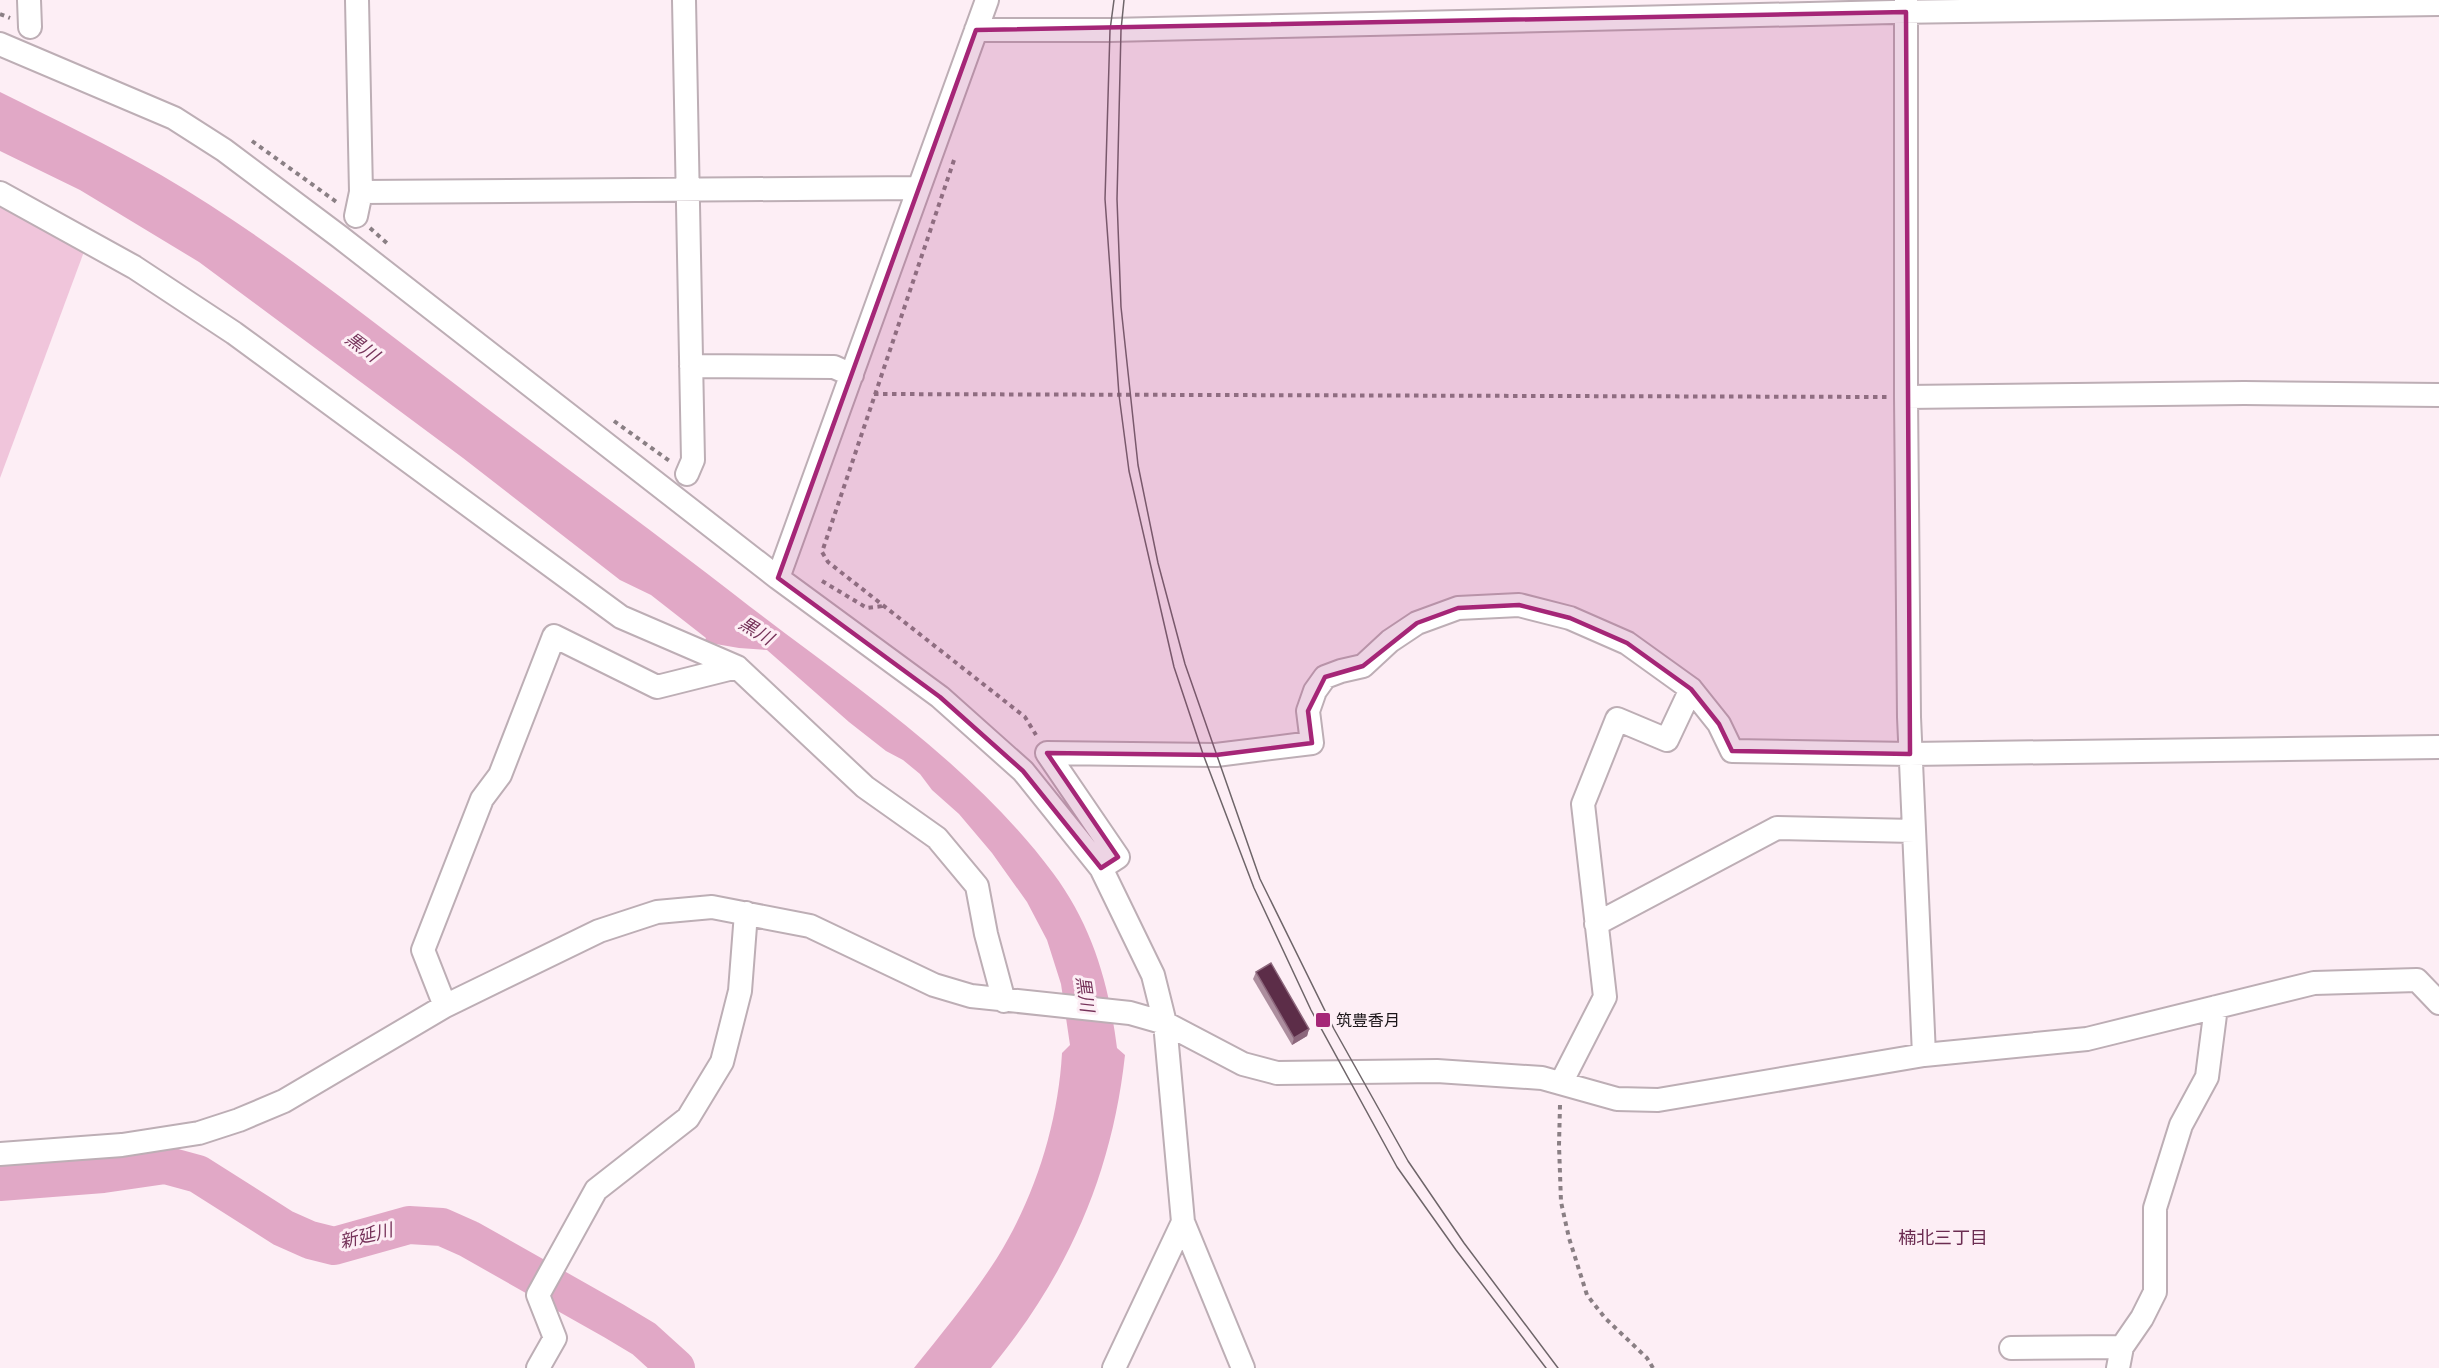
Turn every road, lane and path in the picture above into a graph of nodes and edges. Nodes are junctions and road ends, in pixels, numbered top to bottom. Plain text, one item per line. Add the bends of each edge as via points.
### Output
1 (29, 0) edge
2 (357, 0) edge
3 (684, 0) edge
4 (987, 0) edge
5 (2439, 4) edge
6 (1906, 6) edge
7 (30, 27) dead end
8 (976, 30) junction
9 (0, 44) edge
10 (956, 155) dead end
11 (919, 188) junction
12 (686, 189) junction
13 (361, 192) junction
14 (0, 193) edge
15 (356, 216) dead end
16 (691, 366) junction
17 (852, 375) junction
18 (874, 394) junction
19 (2439, 395) edge
20 (1906, 398) junction
21 (687, 474) dead end
22 (778, 578) junction
23 (737, 667) junction
24 (1691, 689) junction
25 (2439, 747) edge
26 (1047, 753) junction
27 (1910, 754) junction
28 (1914, 831) junction
29 (1101, 868) junction
30 (746, 913) junction
31 (1596, 924) junction
32 (2428, 980) edge
33 (1004, 1000) junction
34 (2439, 1003) edge
35 (445, 1006) junction
36 (2216, 1007) junction
37 (1165, 1023) junction
38 (1924, 1055) junction
39 (1561, 1083) junction
40 (0, 1154) edge
41 (1183, 1222) junction
42 (2011, 1348) dead end
43 (2120, 1358) edge
44 (538, 1368) edge
45 (1114, 1368) edge
46 (1243, 1368) edge
47 (1653, 1368) edge

1 - 7 street
2 - 13 street
3 - 12 street
4 - 8 street
5 - 6 street
6 - 8 street via 1110,30
6 - 20 street
8 - 11 street
9 - 22 street via 174,118 224,150
10 - 18 path
11 - 12 street
11 - 17 street
12 - 13 street
12 - 16 street
13 - 15 street
14 - 23 street via 134,267 234,333 621,617
16 - 17 street via 834,367
16 - 21 street via 693,460
17 - 22 street
18 - 20 path
18 - 26 path via 822,552 828,562 1025,717
19 - 20 street via 2244,393
20 - 27 street
22 - 29 street via 940,697 1023,771
23 - 33 street via 865,787 938,838 977,886
23 - 35 street via 657,687 554,636 500,775 482,799 423,950
24 - 26 street via 1627,643 1570,618 1519,605 1458,608 1417,623 1363,666 1325,677 1308,711 1312,743 1215,755
24 - 27 street via 1719,724 1731,751
24 - 31 street via 1667,740 1617,719 1583,804
25 - 27 street
26 - 29 street via 1118,857
27 - 28 street
28 - 31 street via 1777,828
28 - 38 street
29 - 37 street via 1154,975
30 - 33 street via 810,926 934,985 971,996
30 - 35 street via 712,907 657,912 599,931
30 - 44 street via 740,991 722,1062 688,1118 596,1190 538,1295 555,1338
31 - 39 street via 1605,998
32 - 34 street
32 - 36 street via 2314,984
33 - 37 street via 1130,1013
35 - 40 street via 284,1101 199,1134 122,1145
36 - 38 street via 2087,1040
36 - 43 street via 2207,1077 2181,1125 2155,1208 2155,1292
37 - 39 street via 1243,1064 1277,1073 1437,1071 1542,1078
37 - 41 street
38 - 39 street via 1658,1100 1617,1099
39 - 47 path via 1562,1202 1587,1295
41 - 45 street
41 - 46 street
42 - 43 street

